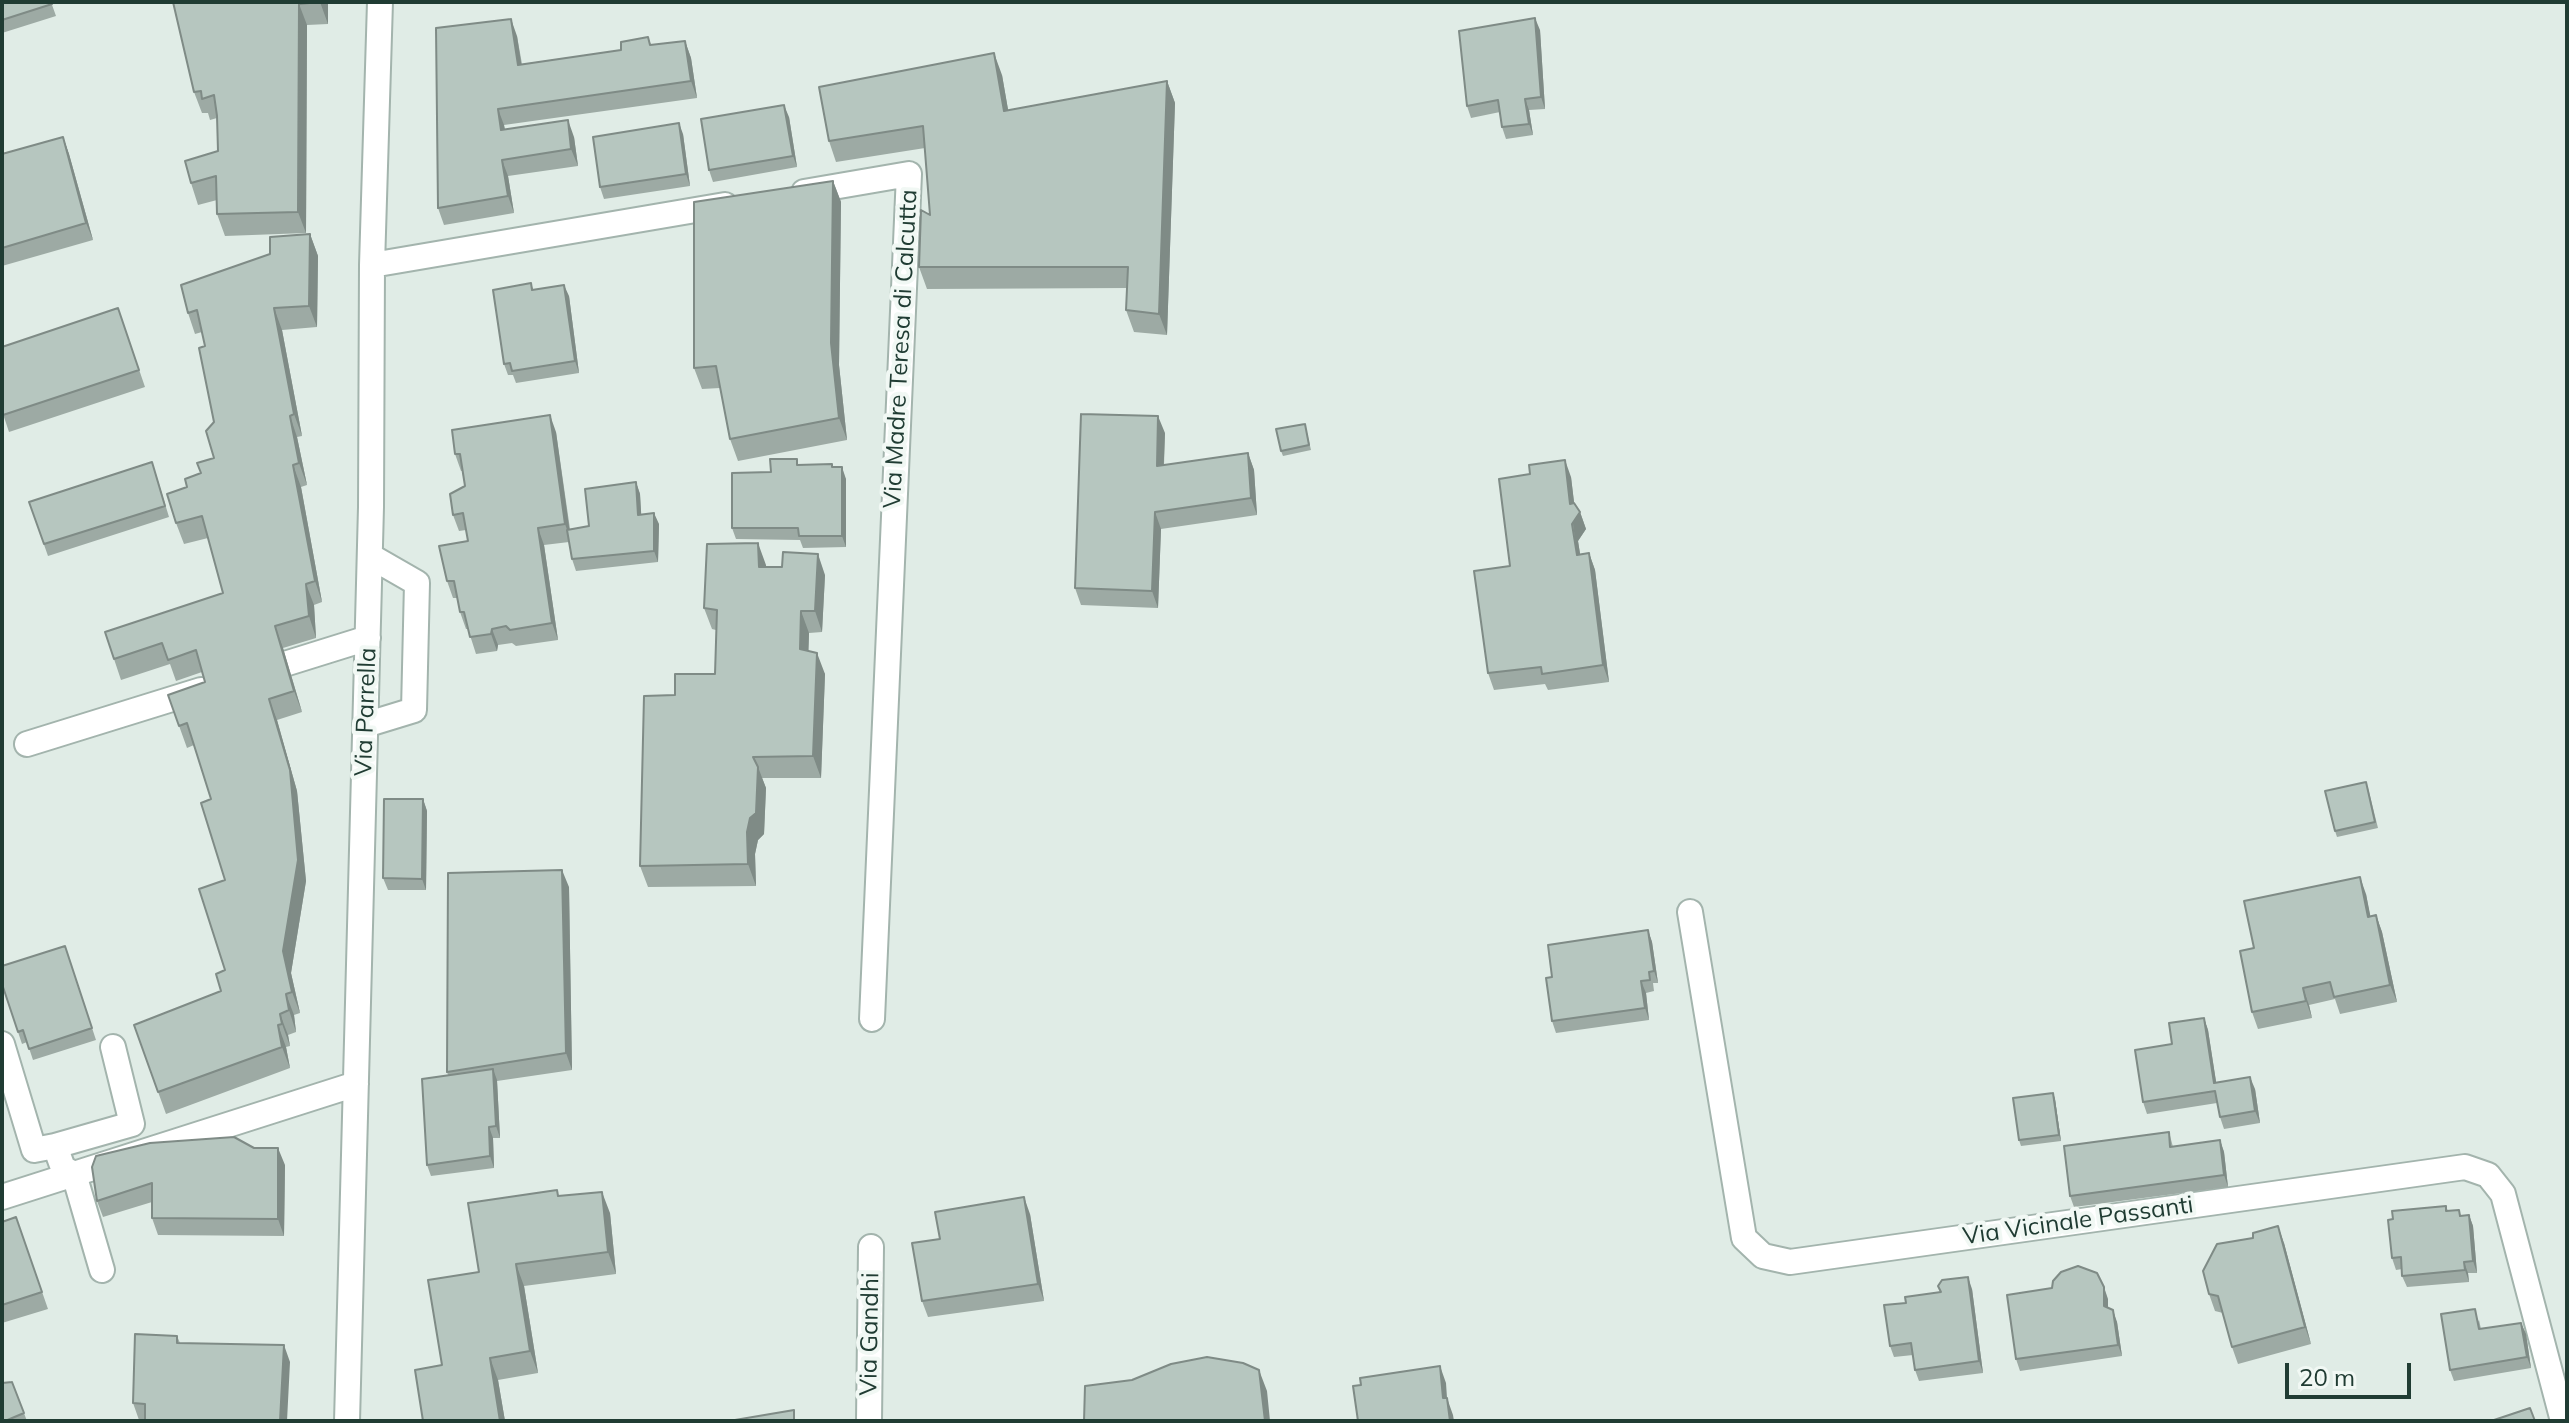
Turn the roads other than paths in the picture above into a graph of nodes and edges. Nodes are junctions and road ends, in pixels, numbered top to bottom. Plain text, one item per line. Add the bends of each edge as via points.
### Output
1 (380, 2) edge
2 (786, 195) edge
3 (756, 200) edge
4 (372, 265) junction
5 (370, 556) junction
6 (368, 638) junction
7 (365, 725) junction
8 (27, 744) dead end
9 (1690, 912) dead end
10 (872, 1019) dead end
11 (2, 1044) edge
12 (113, 1047) dead end
13 (356, 1084) junction
14 (64, 1163) junction
15 (2, 1197) edge
16 (871, 1247) dead end
17 (102, 1270) dead end
18 (347, 1421) edge
19 (869, 1421) edge
20 (2563, 1421) edge

1 - 4 street, Via Parrella
2 - 10 street, Via Madre Teresa di Calcutta via 909,174
3 - 4 street
4 - 5 street, Via Parrella
5 - 6 street, Via Parrella
5 - 7 street via 417,583 414,710
6 - 7 street, Via Parrella
6 - 8 street
7 - 13 street, Via Parrella
9 - 20 street, Via Vicinale Passanti via 1744,1238 1763,1256 1790,1262 2465,1167 2488,1175 2503,1194
11 - 14 street via 34,1150
12 - 14 street via 132,1124
13 - 14 street
13 - 18 street, Via Parrella
14 - 15 street
14 - 17 street
16 - 19 street, Via Gandhi

